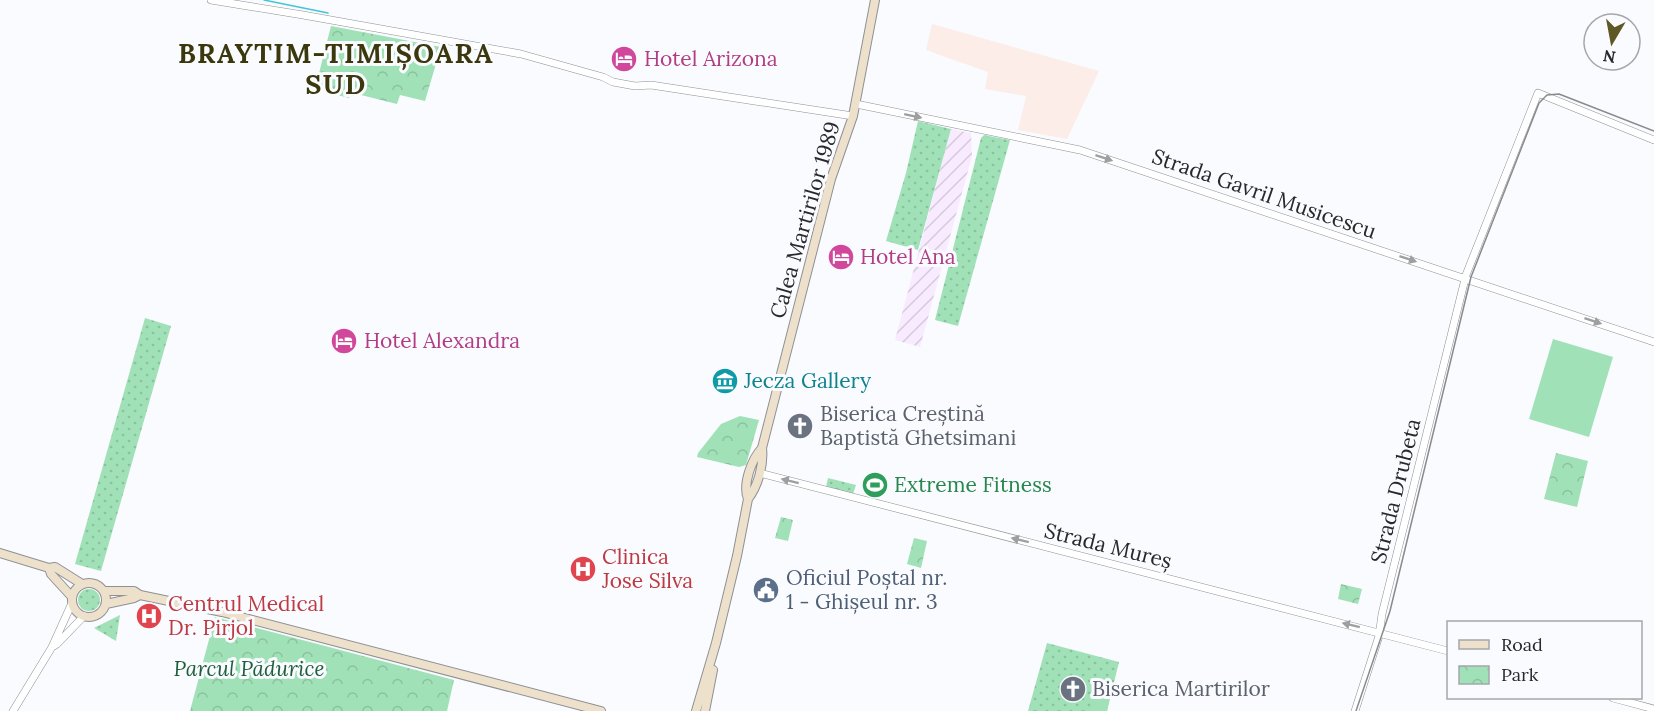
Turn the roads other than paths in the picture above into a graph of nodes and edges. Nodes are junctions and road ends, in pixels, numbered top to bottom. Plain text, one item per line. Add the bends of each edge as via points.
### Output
1 (211, 0) edge
2 (875, 0) edge
3 (856, 104) junction
4 (853, 116) junction
5 (1654, 140) edge
6 (1465, 278) junction
7 (1654, 342) edge
8 (762, 448) junction
9 (760, 473) junction
10 (748, 499) junction
11 (0, 553) edge
12 (49, 568) junction
13 (82, 584) junction
14 (104, 591) junction
15 (140, 595) junction
16 (72, 600) junction
17 (105, 604) junction
18 (84, 616) junction
19 (1379, 632) junction
20 (716, 643) junction
21 (52, 647) junction
22 (1447, 650) edge
23 (1617, 699) edge
24 (1654, 709) edge
25 (13, 711) edge
26 (601, 711) edge
27 (696, 711) edge
28 (705, 711) edge
29 (1355, 711) edge

1 - 4 street via 521,54 629,85 651,85
2 - 3 main road, Calea Martirilor 1989
3 - 4 main road, Calea Martirilor 1989
3 -> 6 street, Strada Gavril Musicescu via 1075,149
4 - 8 main road, Calea Martirilor 1989 via 831,179
5 - 6 street, Strada Drubeta via 1538,93
6 -> 7 street, Strada Gavril Musicescu
6 - 19 street, Strada Drubeta
8 - 9 main road, Calea Martirilor 1989
8 - 10 main road, Calea Martirilor 1989 via 753,462
9 - 10 main road, Calea Martirilor 1989
19 -> 9 street, Strada Mureș
10 - 20 main road, Calea Martirilor 1989
11 - 12 main road
12 - 13 main road via 55,567
12 - 16 main road
13 - 14 main road via 97,584
13 - 16 main road
14 - 15 main road via 134,591
14 - 17 main road
15 - 17 main road
15 - 26 main road via 222,612
16 - 18 main road via 76,611
16 - 21 street
17 - 18 main road via 95,616
18 - 21 street
19 - 22 street, Strada Mureș
19 - 29 street, Strada Drubeta
20 - 27 main road, Calea Martirilor 1989
20 - 28 main road, Calea Martirilor 1989
21 - 25 street
23 - 24 street

